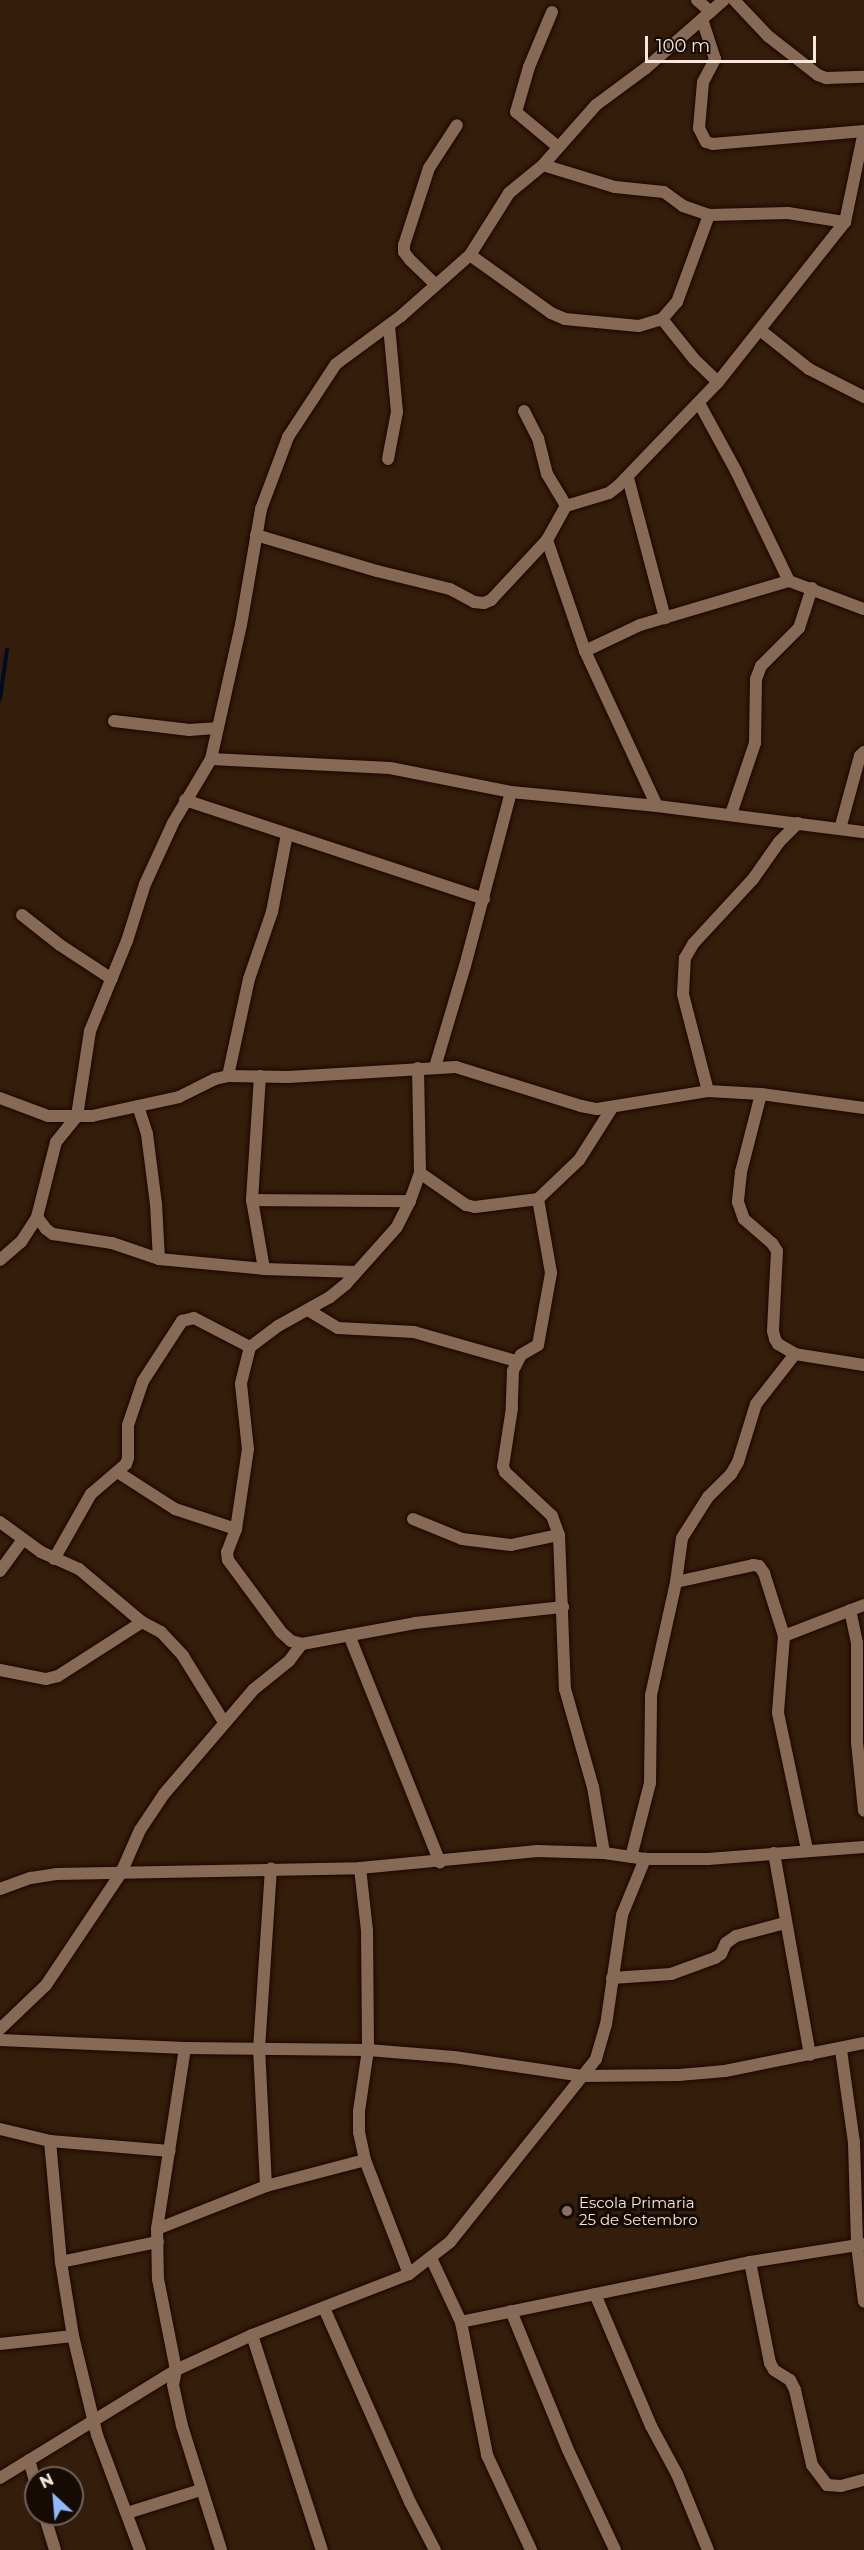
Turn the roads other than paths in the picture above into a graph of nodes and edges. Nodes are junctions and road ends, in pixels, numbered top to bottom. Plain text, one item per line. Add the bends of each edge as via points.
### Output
1 (697, 0) edge
2 (724, 0) edge
3 (734, 0) edge
4 (552, 12) dead end
5 (707, 15) junction
6 (864, 77) edge
7 (457, 125) dead end
8 (558, 147) junction
9 (543, 165) junction
10 (709, 215) junction
11 (845, 222) junction
12 (470, 255) junction
13 (436, 285) junction
14 (662, 319) junction
15 (389, 326) junction
16 (760, 330) junction
17 (718, 382) junction
18 (864, 397) edge
19 (699, 404) junction
20 (524, 411) dead end
21 (388, 459) dead end
22 (628, 478) junction
23 (566, 506) junction
24 (256, 535) junction
25 (547, 540) junction
26 (789, 581) junction
27 (812, 588) junction
28 (864, 609) edge
29 (664, 618) junction
30 (585, 651) junction
31 (114, 721) dead end
32 (216, 728) junction
33 (864, 752) edge
34 (211, 759) junction
35 (511, 792) junction
36 (185, 800) junction
37 (657, 806) junction
38 (731, 814) junction
39 (798, 823) junction
40 (840, 829) junction
41 (864, 832) edge
42 (287, 834) junction
43 (484, 900) junction
44 (22, 915) dead end
45 (111, 979) junction
46 (435, 1067) junction
47 (418, 1068) junction
48 (228, 1076) junction
49 (260, 1076) junction
50 (708, 1091) junction
51 (761, 1094) junction
52 (0, 1098) edge
53 (138, 1106) junction
54 (612, 1108) junction
55 (864, 1108) edge
56 (77, 1116) junction
57 (420, 1173) junction
58 (537, 1199) junction
59 (252, 1200) junction
60 (410, 1201) junction
61 (37, 1217) junction
62 (159, 1259) junction
63 (0, 1260) edge
64 (264, 1269) junction
65 (356, 1272) junction
66 (308, 1310) junction
67 (250, 1347) junction
68 (795, 1354) junction
69 (516, 1361) junction
70 (864, 1365) edge
71 (119, 1473) junction
72 (413, 1519) dead end
73 (0, 1522) edge
74 (236, 1529) junction
75 (559, 1535) junction
76 (23, 1539) junction
77 (54, 1559) junction
78 (0, 1571) edge
79 (676, 1582) junction
80 (864, 1605) edge
81 (563, 1607) junction
82 (850, 1610) junction
83 (142, 1622) junction
84 (349, 1635) junction
85 (784, 1636) junction
86 (302, 1644) junction
87 (0, 1670) edge
88 (224, 1722) junction
89 (864, 1810) edge
90 (864, 1847) edge
91 (807, 1850) junction
92 (604, 1853) junction
93 (774, 1853) junction
94 (632, 1857) junction
95 (645, 1859) junction
96 (440, 1862) junction
97 (360, 1868) junction
98 (271, 1869) junction
99 (121, 1874) junction
100 (0, 1889) edge
101 (785, 1923) junction
102 (612, 1977) junction
103 (0, 2029) edge
104 (0, 2040) edge
105 (864, 2043) edge
106 (185, 2048) junction
107 (259, 2049) junction
108 (368, 2050) junction
109 (841, 2050) junction
110 (810, 2055) junction
111 (582, 2076) junction
112 (0, 2129) edge
113 (50, 2141) junction
114 (170, 2151) junction
115 (365, 2160) junction
116 (266, 2186) junction
117 (157, 2229) junction
118 (158, 2242) junction
119 (860, 2245) edge
120 (431, 2258) junction
121 (61, 2262) junction
122 (750, 2262) junction
123 (410, 2274) junction
124 (595, 2294) junction
125 (864, 2302) edge
126 (324, 2308) junction
127 (511, 2311) junction
128 (461, 2322) junction
129 (252, 2335) junction
130 (73, 2336) junction
131 (0, 2344) edge
132 (176, 2370) junction
133 (94, 2420) junction
134 (29, 2460) junction
135 (31, 2466) edge
136 (0, 2478) edge
137 (864, 2480) edge
138 (201, 2490) junction
139 (127, 2513) junction
140 (48, 2526) edge
141 (55, 2550) edge
142 (140, 2550) edge
143 (221, 2550) edge
144 (322, 2550) edge
145 (435, 2550) edge
146 (531, 2550) edge
147 (615, 2550) edge
148 (708, 2550) edge

1 - 5 street
2 - 5 street
3 - 6 street via 768,36 818,75
4 - 8 street via 529,67 516,112
5 - 8 street via 596,105
5 - 11 street via 715,59 703,82 701,135 713,144 864,131
7 - 13 street via 429,168 404,245 410,260
8 - 9 street
9 - 10 street via 615,187 664,192 683,206
9 - 12 street via 509,193
10 - 11 street via 788,213
10 - 14 street via 681,294
11 - 16 street
12 - 13 street
12 - 14 street via 565,320 639,326
13 - 15 street
14 - 17 street
15 - 21 street via 398,412
15 - 24 street via 336,364 303,412 267,488
16 - 17 street
16 - 18 street via 809,369
17 - 19 street
19 - 22 street
19 - 26 street
20 - 23 street via 538,438 548,474
22 - 23 street via 609,493
22 - 29 street
23 - 25 street
24 - 25 street via 450,589 484,603
24 - 32 street via 241,625
25 - 30 street
26 - 27 street
26 - 29 street
27 - 28 street
27 - 38 street via 799,628 761,666 756,679 755,743
29 - 30 street via 627,630
30 - 37 street
31 - 32 street via 189,730
32 - 34 street
33 - 40 street
34 - 35 street via 390,768
34 - 36 street
35 - 37 street
35 - 43 street
36 - 42 street
36 - 45 street via 151,868
37 - 38 street
38 - 39 street
39 - 40 street
39 - 50 street via 685,958 683,994
40 - 41 street
42 - 43 street
42 - 48 street via 272,912 249,979
43 - 46 street
44 - 45 street
45 - 56 street via 87,1039
46 - 47 street
46 - 54 street via 478,1072 581,1106
47 - 49 street
47 - 57 street
48 - 49 street
48 - 53 street via 179,1097
49 - 59 street
50 - 51 street
50 - 54 street
51 - 55 street
51 - 68 street via 741,1172 738,1202 744,1219 777,1251 773,1331 778,1344
52 - 56 street via 35,1113
53 - 56 street
53 - 62 street via 147,1134
54 - 58 street via 579,1160
56 - 61 street via 56,1142
57 - 58 street via 475,1208
57 - 60 street
58 - 69 street via 550,1273 538,1345
59 - 60 street
59 - 64 street
60 - 65 street via 387,1240
61 - 62 street via 53,1234 112,1243
61 - 63 street via 21,1242
62 - 64 street
64 - 65 street
65 - 66 street via 330,1297
66 - 67 street
66 - 69 street via 338,1328 414,1332
67 - 71 street via 194,1318 182,1321 143,1381 129,1425 128,1458
67 - 74 street via 242,1384 248,1449
68 - 70 street
68 - 79 street via 756,1404 731,1474 708,1497 682,1538
69 - 75 street via 503,1466 552,1516
71 - 74 street via 176,1509
71 - 77 street via 91,1494
72 - 75 street via 462,1539 511,1545
73 - 76 street
74 - 86 street via 228,1560 280,1632
75 - 81 street
76 - 77 street
76 - 78 street
77 - 83 street via 79,1569
79 - 85 street via 759,1566
79 - 94 street via 651,1695 652,1770
80 - 82 street
81 - 84 street via 431,1620
81 - 92 street via 565,1689 593,1787
82 - 85 street
82 - 89 street via 857,1642 857,1742
83 - 87 street via 58,1676 46,1679
83 - 88 street via 161,1632 176,1648
84 - 86 street
84 - 96 street
85 - 91 street via 778,1713
86 - 88 street
88 - 99 street via 152,1810
90 - 91 street
91 - 93 street
92 - 94 street
92 - 96 street via 537,1851
93 - 95 street
93 - 101 street
94 - 95 street
95 - 102 street via 622,1915
96 - 97 street
97 - 98 street
97 - 108 street via 367,1930
98 - 99 street
98 - 107 street
99 - 100 street via 48,1875
99 - 103 street via 46,1985
101 - 102 street via 736,1936 715,1958 671,1974
101 - 110 street
102 - 111 street via 602,2043 596,2059
104 - 106 street
105 - 109 street
106 - 107 street
106 - 114 street
107 - 108 street
107 - 116 street
108 - 111 street via 454,2057
108 - 115 street via 359,2111
109 - 110 street
109 - 119 street via 854,2142
110 - 111 street via 725,2071
111 - 120 street via 467,2222
112 - 113 street
113 - 114 street
113 - 121 street
114 - 117 street
115 - 116 street
115 - 123 street
116 - 117 street
117 - 118 street
118 - 121 street
118 - 132 street via 160,2298
119 - 122 street
119 - 125 street
120 - 123 street
120 - 128 street
121 - 130 street
122 - 124 street
122 - 137 street via 770,2363 790,2380 795,2390 812,2465 827,2485
123 - 126 street
124 - 127 street
124 - 148 street
126 - 129 street
126 - 145 street
127 - 128 street
127 - 147 street via 568,2450
128 - 146 street via 487,2455
129 - 132 street
129 - 144 street
130 - 131 street
130 - 133 street
132 - 133 street
132 - 138 street via 173,2385
133 - 134 street
133 - 139 street
134 - 135 street
134 - 136 street
138 - 139 street
138 - 143 street
139 - 142 street
140 - 141 street

